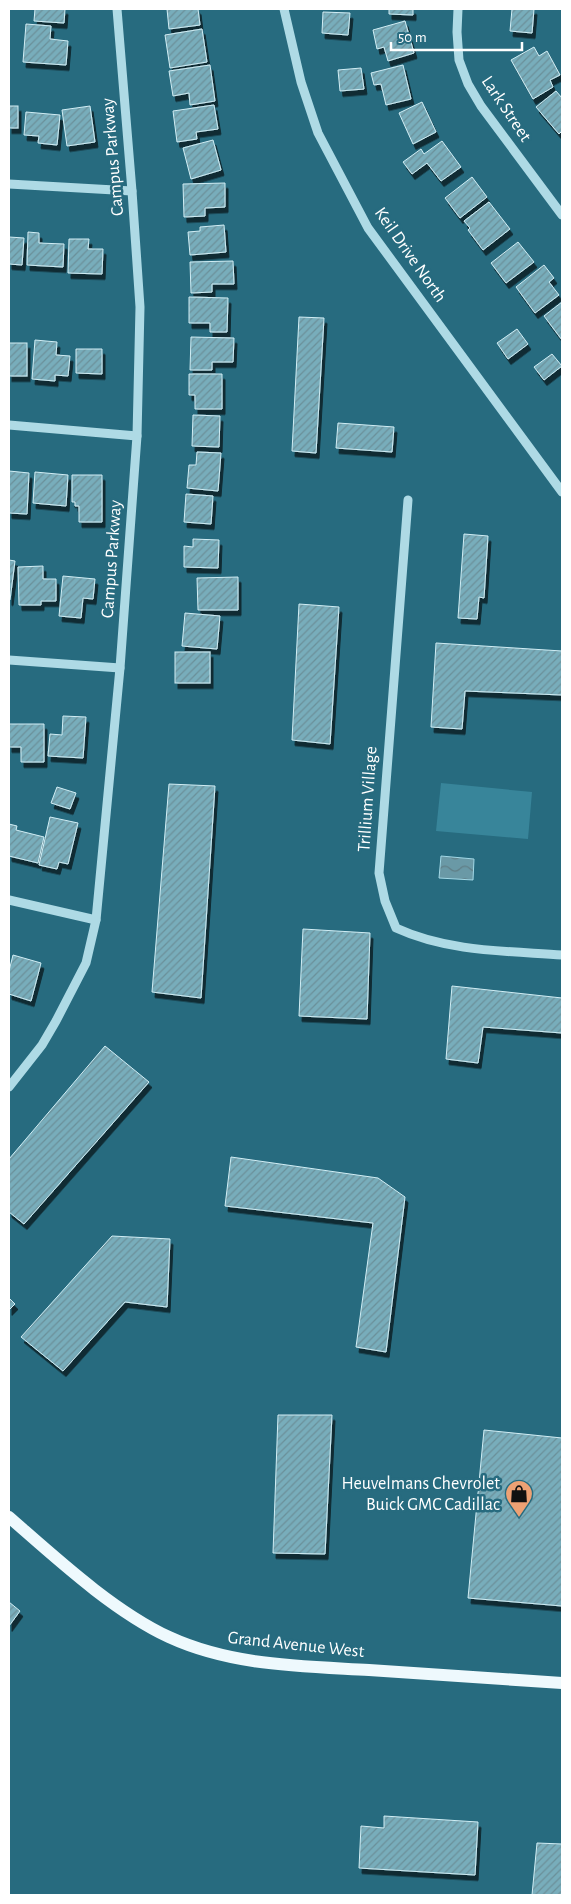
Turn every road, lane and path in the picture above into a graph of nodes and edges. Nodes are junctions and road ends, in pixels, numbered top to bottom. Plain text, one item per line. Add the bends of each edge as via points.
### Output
1 (117, 9) edge
2 (284, 9) edge
3 (458, 9) edge
4 (9, 184) edge
5 (132, 191) junction
6 (562, 215) edge
7 (9, 425) edge
8 (137, 436) junction
9 (562, 492) edge
10 (408, 500) dead end
11 (9, 660) edge
12 (120, 668) junction
13 (9, 900) edge
14 (96, 920) junction
15 (562, 955) edge
16 (9, 1087) edge
17 (9, 1517) edge
18 (562, 1683) edge

1 - 5 street, Campus Parkway
2 - 9 street, Keil Drive North via 301,82 318,133 368,228
3 - 6 street, Lark Street via 459,60 468,84
4 - 5 street
5 - 8 street, Campus Parkway via 140,307
7 - 8 street
8 - 12 street, Campus Parkway
10 - 15 street, Trillium Village via 378,873 385,901 396,928 409,934 460,948
11 - 12 street
12 - 14 street, Campus Parkway
13 - 14 street
14 - 16 street, Campus Parkway via 86,963 56,1021 42,1045
17 - 18 main road, Grand Avenue West via 124,1611 169,1637 209,1652 236,1660 299,1666

